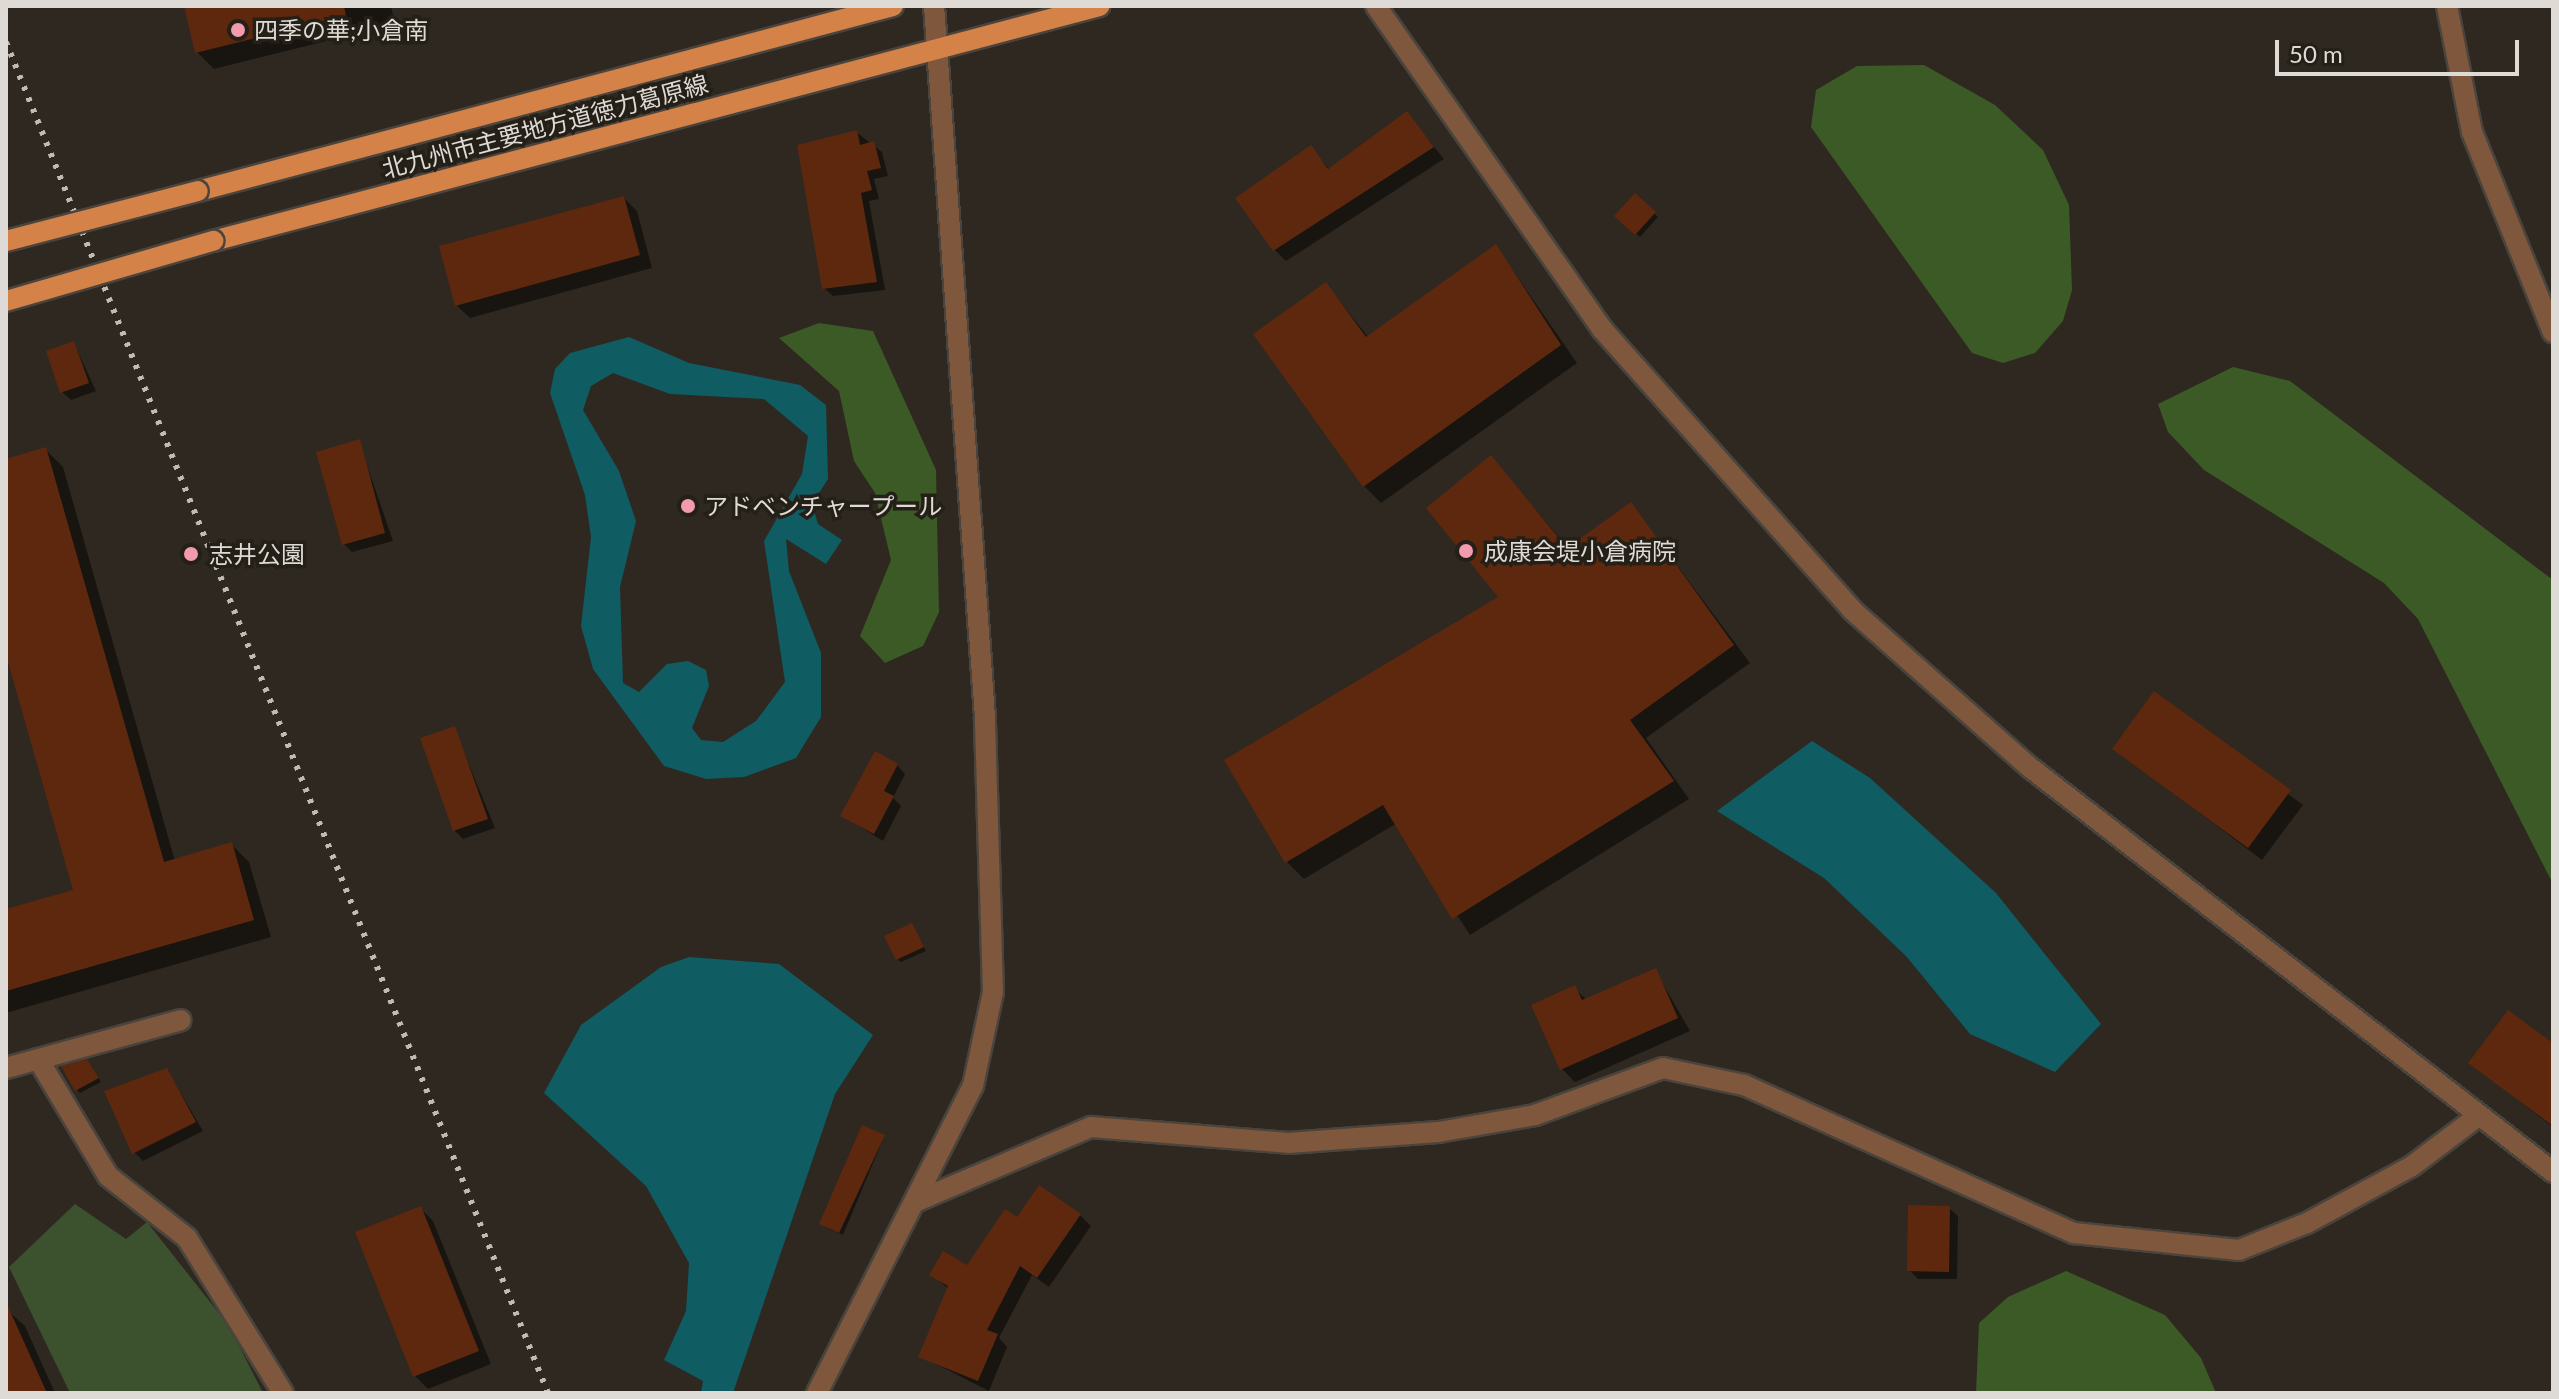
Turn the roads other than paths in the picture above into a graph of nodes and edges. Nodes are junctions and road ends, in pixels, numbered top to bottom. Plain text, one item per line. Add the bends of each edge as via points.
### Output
1 (893, 6) edge
2 (934, 6) edge
3 (1099, 6) edge
4 (1376, 6) edge
5 (2447, 6) edge
6 (936, 46) junction
7 (6, 241) edge
8 (6, 301) edge
9 (2553, 332) edge
10 (181, 1020) dead end
11 (38, 1059) junction
12 (6, 1068) edge
13 (2478, 1116) junction
14 (2553, 1172) edge
15 (915, 1202) junction
16 (283, 1393) edge
17 (817, 1393) edge

1 - 7 main road, 北九州市主要地方道徳力葛原線, bridge
2 - 6 street
3 - 6 main road, 北九州市主要地方道徳力葛原線
4 - 13 street via 1602,329 1852,610 2032,769
5 - 9 street via 2472,132
6 - 8 main road, 北九州市主要地方道徳力葛原線, bridge
6 - 15 street via 985,717 993,992 973,1086
10 - 11 street
11 - 12 street
11 - 16 street via 108,1176 187,1238
13 - 14 street
13 - 15 street via 2412,1166 2307,1223 2239,1250 2074,1233 1744,1085 1663,1068 1535,1115 1439,1132 1288,1143 1091,1127
15 - 17 street

